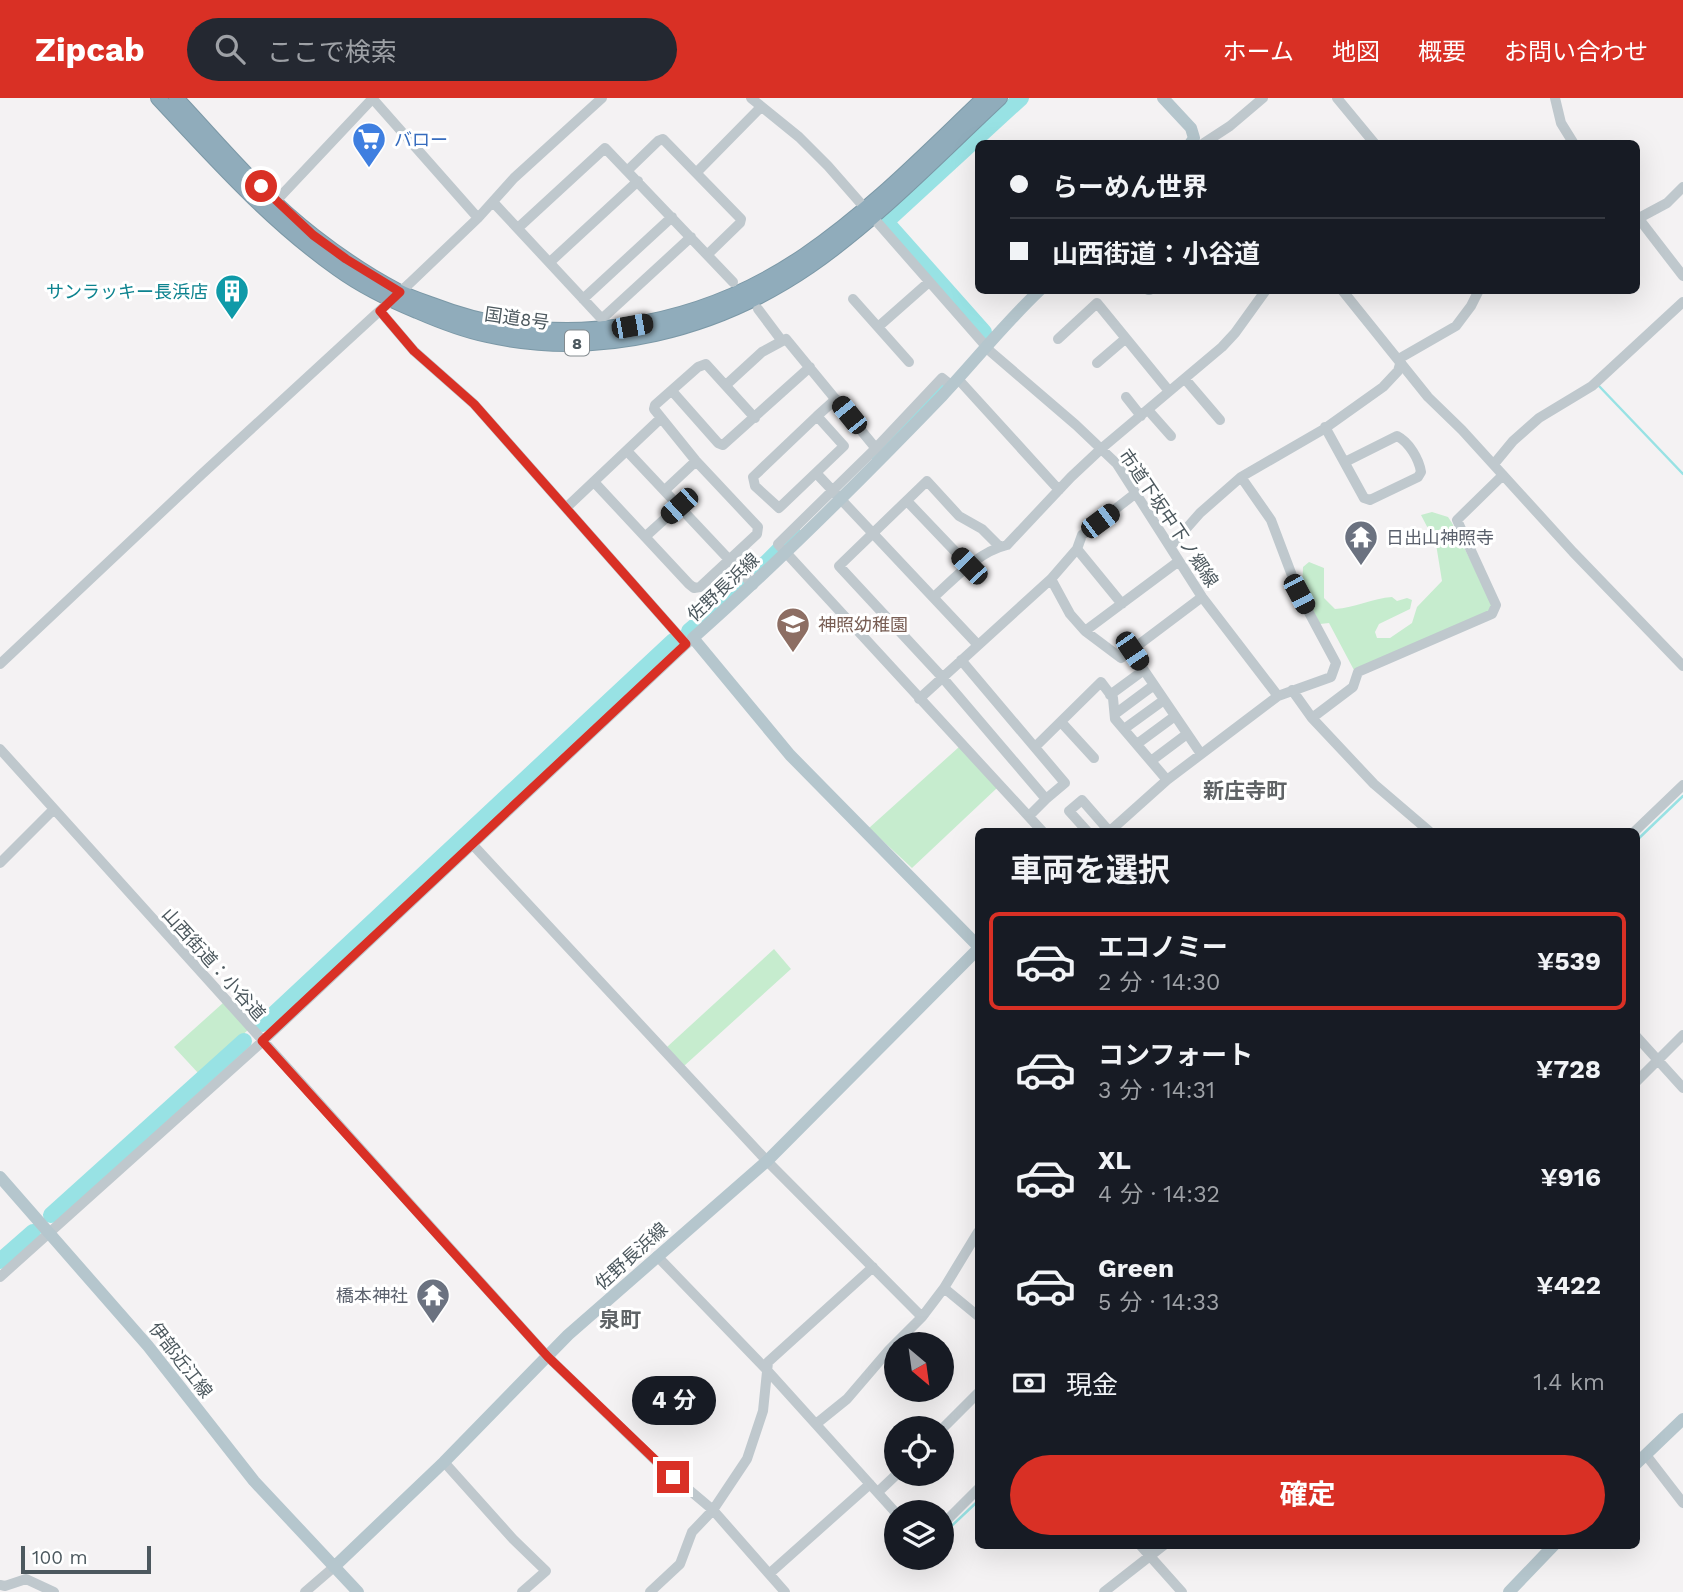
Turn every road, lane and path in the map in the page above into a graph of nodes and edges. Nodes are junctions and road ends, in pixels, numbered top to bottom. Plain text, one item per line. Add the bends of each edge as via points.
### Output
1 (158, 98) edge
2 (176, 98) edge
3 (373, 98) edge
4 (602, 98) edge
5 (985, 98) edge
6 (1000, 98) edge
7 (1264, 98) edge
8 (1337, 98) edge
9 (1555, 98) edge
10 (1169, 100) edge
11 (756, 101) edge
12 (1197, 140) edge
13 (1202, 140) edge
14 (1372, 140) edge
15 (1572, 140) edge
16 (628, 170) junction
17 (697, 172) junction
18 (638, 181) junction
19 (1683, 187) edge
20 (276, 201) junction
21 (493, 202) junction
22 (868, 213) junction
23 (1640, 215) edge
24 (672, 217) junction
25 (478, 218) junction
26 (1640, 220) edge
27 (518, 228) junction
28 (691, 237) junction
29 (708, 254) junction
30 (550, 262) junction
31 (1683, 276) edge
32 (733, 282) dead end
33 (929, 282) junction
34 (1036, 294) edge
35 (1263, 294) edge
36 (1345, 294) edge
37 (1476, 294) edge
38 (583, 299) junction
39 (853, 299) dead end
40 (390, 301) junction
41 (1683, 302) edge
42 (758, 309) dead end
43 (878, 327) junction
44 (1058, 339) dead end
45 (1125, 339) junction
46 (782, 341) junction
47 (986, 345) junction
48 (909, 362) dead end
49 (1097, 363) dead end
50 (1400, 364) junction
51 (810, 368) junction
52 (1185, 379) junction
53 (951, 382) junction
54 (726, 385) junction
55 (672, 391) junction
56 (1169, 391) junction
57 (1126, 397) dead end
58 (836, 399) junction
59 (1144, 413) junction
60 (817, 416) junction
61 (755, 418) junction
62 (660, 419) junction
63 (1220, 420) dead end
64 (1325, 427) junction
65 (1171, 436) dead end
66 (1102, 448) junction
67 (627, 451) junction
68 (880, 452) junction
69 (696, 461) junction
70 (1345, 462) junction
71 (1494, 464) junction
72 (817, 474) junction
73 (1503, 475) junction
74 (1241, 477) junction
75 (594, 482) junction
76 (1059, 490) junction
77 (664, 491) junction
78 (1136, 493) junction
79 (836, 494) junction
80 (907, 501) junction
81 (679, 506) junction
82 (566, 507) junction
83 (873, 533) junction
84 (646, 536) junction
85 (1000, 547) junction
86 (1170, 547) junction
87 (783, 549) junction
88 (1077, 549) junction
89 (729, 560) junction
90 (1179, 562) junction
91 (969, 566) junction
92 (1051, 579) junction
93 (753, 585) junction
94 (934, 597) junction
95 (1202, 597) junction
96 (1122, 604) junction
97 (1085, 631) junction
98 (690, 641) junction
99 (978, 645) junction
100 (1132, 651) junction
101 (961, 660) junction
102 (0, 664) edge
103 (1683, 666) edge
104 (1144, 670) junction
105 (942, 677) junction
106 (1154, 685) junction
107 (1292, 690) junction
108 (1110, 695) junction
109 (1278, 696) junction
110 (919, 698) junction
111 (1164, 700) junction
112 (1115, 714) junction
113 (1175, 716) junction
114 (1312, 718) junction
115 (1061, 722) junction
116 (1124, 729) junction
117 (1187, 734) junction
118 (1137, 744) junction
119 (1035, 747) junction
120 (0, 749) edge
121 (1201, 754) junction
122 (1094, 758) dead end
123 (1151, 761) junction
124 (1167, 780) junction
125 (1683, 785) edge
126 (1046, 799) junction
127 (53, 810) junction
128 (1028, 816) junction
129 (1039, 828) edge
130 (1084, 828) edge
131 (1106, 828) edge
132 (1112, 828) edge
133 (1426, 828) edge
134 (1638, 828) edge
135 (473, 845) junction
136 (0, 863) edge
137 (975, 951) edge
138 (975, 955) edge
139 (1683, 1035) edge
140 (1640, 1040) edge
141 (262, 1041) junction
142 (1658, 1060) junction
143 (1640, 1078) edge
144 (1683, 1088) edge
145 (766, 1161) junction
146 (0, 1177) edge
147 (50, 1233) junction
148 (975, 1237) edge
149 (657, 1256) junction
150 (873, 1267) junction
151 (0, 1277) edge
152 (944, 1288) junction
153 (975, 1314) edge
154 (922, 1317) junction
155 (548, 1357) junction
156 (766, 1369) junction
157 (975, 1397) edge
158 (954, 1417) edge
159 (1683, 1419) edge
160 (817, 1424) junction
161 (1641, 1460) edge
162 (444, 1462) junction
163 (884, 1482) edge
164 (874, 1488) junction
165 (975, 1492) edge
166 (885, 1500) edge
167 (1683, 1503) edge
168 (713, 1510) junction
169 (954, 1513) edge
170 (1144, 1549) edge
171 (1160, 1549) edge
172 (1545, 1549) edge
173 (1152, 1557) junction
174 (334, 1567) junction
175 (769, 1574) junction
176 (0, 1585) edge
177 (54, 1592) edge
178 (305, 1592) edge
179 (358, 1592) edge
180 (522, 1592) edge
181 (650, 1592) edge
182 (785, 1592) edge
183 (1104, 1592) edge
184 (1182, 1592) edge
185 (1508, 1592) edge

1 - 40 highway, 国道8号 / 8 via 275,219 338,270
2 - 20 highway, 国道8号 / 8
3 - 20 street
3 - 25 street
4 - 21 street
5 - 22 highway, 国道8号 / 8
6 - 22 highway, 国道8号 / 8
7 - 13 street via 1230,126
8 - 14 street
9 - 15 street via 1561,123
10 - 12 main road
11 - 17 street
11 - 22 street, 市道下坂中下ノ郷線 via 799,137
16 - 17 street via 663,139
16 - 18 street
16 - 27 street via 608,149 600,150
17 - 29 street via 741,219
18 - 24 street
18 - 30 street
19 - 23 street via 1667,203
20 - 40 highway, 国道8号 / 8
21 - 25 street
21 - 27 street
22 - 33 street, 市道下坂中下ノ郷線
22 - 40 highway, 国道8号 / 8 via 810,266 739,307 705,321 629,339 547,343 488,335
24 - 28 street
24 - 38 street
25 - 40 street
26 - 31 street
27 - 30 street
28 - 29 street
28 - 38 street via 605,316 600,317
29 - 32 street
30 - 38 street
33 - 43 street
33 - 47 street, 市道下坂中下ノ郷線
34 - 47 main road, 佐野長浜線
35 - 52 street via 1235,333
36 - 50 street
37 - 50 street via 1456,326 1412,349
39 - 43 street
40 - 82 street via 414,351 474,404
40 - 102 street
41 - 71 street via 1592,386 1539,418
42 - 46 street
43 - 48 street
44 - 45 street via 1097,303
45 - 49 street
45 - 56 street
46 - 51 street via 786,339
46 - 54 street via 762,352
47 - 53 main road, 佐野長浜線
47 - 66 street, 市道下坂中下ノ郷線
50 - 64 street via 1383,387
50 - 71 street
51 - 58 street
51 - 61 street
52 - 56 street
52 - 63 street
53 - 68 main road, 佐野長浜線
53 - 76 street
54 - 55 street via 702,364
54 - 61 street
55 - 61 street via 723,445
55 - 62 street via 655,405
56 - 59 street
57 - 59 street
58 - 60 street
58 - 68 street
59 - 65 street
59 - 66 street
60 - 72 street via 844,446
60 - 72 street via 752,480 779,508
62 - 67 street
62 - 69 street
64 - 70 street
64 - 74 street
66 - 76 street
66 - 78 street, 市道下坂中下ノ郷線
67 - 75 street
67 - 77 street
68 - 79 main road, 佐野長浜線
69 - 77 street
69 - 89 street via 758,527 757,534
70 - 70 street via 1364,498 1370,500 1421,472 1405,439 1397,436
71 - 73 street
72 - 79 street
73 - 103 street
73 - 114 street via 1457,520 1496,605 1492,614 1358,672 1353,687
74 - 86 street
74 - 107 street via 1271,520 1299,594 1336,663 1331,677
75 - 82 street
75 - 84 street
76 - 85 street
77 - 81 street
78 - 86 street, 市道下坂中下ノ郷線
78 - 88 street via 1082,535
79 - 83 street
79 - 87 main road, 佐野長浜線
80 - 83 street
80 - 85 street via 927,481 959,516 982,529
80 - 91 street
81 - 84 street
81 - 89 street
82 - 98 street
83 - 94 street
83 - 105 street via 839,566
84 - 89 street via 694,588
85 - 91 street
86 - 90 street, 市道下坂中下ノ郷線
87 - 93 main road, 佐野長浜線
87 - 110 street
88 - 92 street
88 - 96 street
89 - 93 street
90 - 95 street, 市道下坂中下ノ郷線
90 - 96 street
91 - 94 street
92 - 97 street
92 - 99 street
93 - 98 main road, 佐野長浜線
94 - 99 street
95 - 100 street
95 - 109 street, 市道下坂中下ノ郷線
96 - 97 street
97 - 100 street via 1121,659
98 - 135 street
98 - 137 main road, 佐野長浜線 via 790,755
99 - 101 street
100 - 104 street
101 - 105 street
101 - 119 street
104 - 106 street
104 - 108 street
105 - 110 street
105 - 126 street
106 - 111 street
106 - 112 street
107 - 109 street
107 - 114 street
108 - 112 street
108 - 115 street via 1101,682
109 - 121 street
110 - 128 street
111 - 113 street
111 - 116 street
112 - 116 street
113 - 117 street
113 - 118 street
114 - 133 street via 1374,784
115 - 119 street
115 - 122 street
116 - 118 street
117 - 121 street
117 - 123 street
118 - 123 street
119 - 126 street via 1065,783
120 - 127 street, 山西街道：小谷道
121 - 124 street
123 - 124 street
124 - 132 street
125 - 134 street
126 - 128 street
127 - 136 street
127 - 141 street, 山西街道：小谷道
128 - 129 street
130 - 131 street via 1069,811 1082,800
135 - 141 street
135 - 145 street
138 - 145 main road, 佐野長浜線
139 - 142 street
140 - 142 street
141 - 147 street
141 - 155 street, 山西街道：小谷道
142 - 143 street
142 - 144 street
145 - 149 main road, 佐野長浜線
145 - 150 street
146 - 147 main road, 伊部近江線
147 - 151 street
147 - 174 main road, 伊部近江線 via 148,1346 254,1481
148 - 152 street
149 - 155 main road, 佐野長浜線
149 - 156 street
150 - 154 street
150 - 156 street via 768,1362
152 - 153 street
152 - 154 street
154 - 160 street via 847,1399
155 - 162 main road, 佐野長浜線
155 - 168 street, 山西街道：小谷道
156 - 160 street
156 - 168 street via 763,1411 747,1459
157 - 158 street
159 - 161 main road
160 - 164 street
161 - 167 street
162 - 174 main road, 佐野長浜線
162 - 180 street via 546,1571
163 - 164 street
164 - 166 street
164 - 175 street
165 - 169 street
168 - 175 street, 山西街道：小谷道
168 - 181 street via 692,1532 680,1564
170 - 173 street
171 - 173 street
172 - 185 main road
173 - 183 street
173 - 184 street
174 - 178 street
174 - 179 main road
175 - 182 street, 山西街道：小谷道
176 - 177 street via 26,1580

